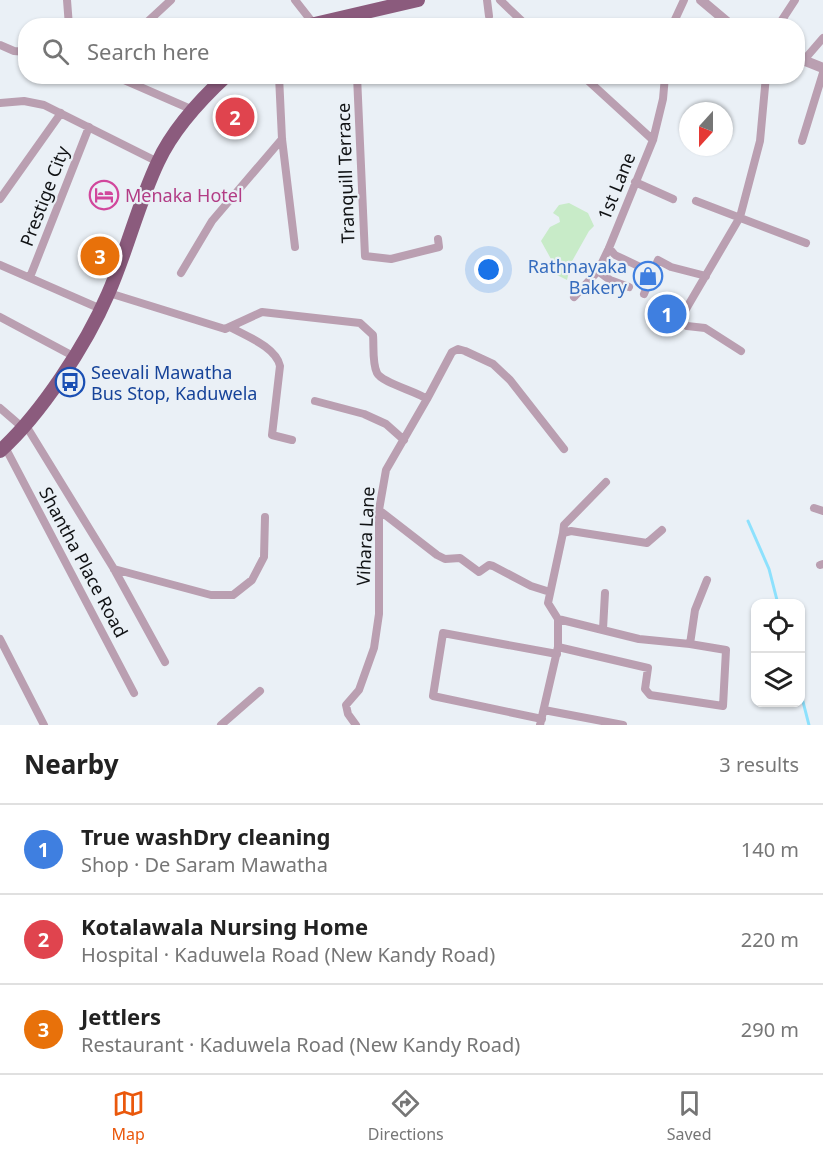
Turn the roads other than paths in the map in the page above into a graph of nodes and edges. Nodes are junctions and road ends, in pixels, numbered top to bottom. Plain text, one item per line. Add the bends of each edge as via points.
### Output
1 (67, 0) edge
2 (171, 0) edge
3 (295, 0) edge
4 (418, 0) edge
5 (487, 0) edge
6 (500, 0) edge
7 (684, 0) edge
8 (700, 0) edge
9 (795, 0) edge
10 (392, 3) edge
11 (489, 16) dead end
12 (68, 18) edge
13 (152, 18) edge
14 (306, 18) edge
15 (359, 18) edge
16 (519, 18) edge
17 (676, 18) edge
18 (721, 18) edge
19 (783, 18) edge
20 (823, 38) edge
21 (0, 45) edge
22 (18, 51) edge
23 (805, 55) edge
24 (805, 61) edge
25 (823, 68) edge
26 (823, 73) edge
27 (133, 84) edge
28 (218, 84) edge
29 (279, 84) edge
30 (357, 84) edge
31 (592, 84) edge
32 (664, 84) edge
33 (765, 84) edge
34 (0, 103) edge
35 (193, 110) junction
36 (61, 113) junction
37 (89, 127) junction
38 (282, 139) junction
39 (653, 140) junction
40 (802, 141) dead end
41 (158, 162) junction
42 (635, 182) junction
43 (0, 199) edge
44 (673, 199) dead end
45 (696, 201) dead end
46 (740, 217) junction
47 (438, 239) dead end
48 (806, 243) dead end
49 (295, 247) dead end
50 (609, 248) junction
51 (0, 265) edge
52 (598, 272) junction
53 (181, 273) dead end
54 (653, 273) junction
55 (706, 276) junction
56 (30, 277) junction
57 (628, 286) dead end
58 (109, 293) junction
59 (644, 294) dead end
60 (574, 297) dead end
61 (101, 309) junction
62 (0, 317) edge
63 (230, 327) junction
64 (741, 351) dead end
65 (75, 357) junction
66 (427, 399) junction
67 (315, 401) dead end
68 (0, 408) edge
69 (24, 425) junction
70 (292, 440) dead end
71 (404, 440) junction
72 (2, 449) edge
73 (564, 449) dead end
74 (606, 482) dead end
75 (814, 508) dead end
76 (380, 510) junction
77 (823, 511) edge
78 (265, 517) dead end
79 (662, 530) dead end
80 (562, 533) junction
81 (114, 568) junction
82 (707, 580) dead end
83 (550, 592) junction
84 (606, 593) dead end
85 (558, 619) junction
86 (603, 629) junction
87 (0, 639) edge
88 (690, 644) junction
89 (558, 651) junction
90 (165, 662) dead end
91 (260, 691) dead end
92 (134, 693) dead end
93 (542, 718) edge
94 (44, 725) edge
95 (221, 725) edge
96 (356, 725) edge
97 (623, 725) edge

1 - 12 street
2 - 13 street
3 - 14 street
4 - 10 main road
5 - 11 street
6 - 16 street
7 - 17 street
8 - 18 street
9 - 19 street
10 - 15 main road
20 - 23 street
21 - 22 street
24 - 25 street
26 - 40 street
27 - 35 street
28 - 35 main road
29 - 38 street
30 - 47 street, Tranquill Terrace via 365,256 391,259 439,247
31 - 39 street
32 - 39 street, 1st Lane
33 - 46 street via 760,141
34 - 36 street via 24,101
35 - 41 main road
36 - 37 street
36 - 43 street, Prestige City
37 - 41 street
37 - 56 street, Prestige City
38 - 49 street
38 - 53 street via 212,221
39 - 42 street, 1st Lane
41 - 58 main road
42 - 44 street
42 - 50 street, 1st Lane
45 - 46 street
46 - 48 street
46 - 55 street
50 - 52 street, 1st Lane
50 - 54 street via 615,255
51 - 56 street
52 - 57 street
52 - 60 street, 1st Lane
54 - 55 street via 658,260
54 - 59 street
55 - 64 street via 679,321 705,328
56 - 61 street
58 - 61 main road
58 - 63 street via 225,329
61 - 65 main road
62 - 65 street
63 - 66 street via 262,312 360,323 373,335 375,371 381,378
63 - 70 street via 278,358 272,435
65 - 69 main road
66 - 71 street, Vihara Lane
66 - 73 street, Vihara Lane via 452,352 465,351 493,364 510,380
67 - 71 street via 364,414 386,424
68 - 69 street
69 - 72 main road
69 - 81 street
71 - 76 street, Vihara Lane via 386,470
72 - 92 street, Shantha Place Road
74 - 80 street via 564,525
75 - 77 street
76 - 83 street via 445,559 460,558 479,572 493,566
76 - 96 street, Vihara Lane via 379,614 374,648 359,690 346,705
78 - 81 street via 264,557 252,580 233,595 211,596
79 - 80 street via 647,543 571,531
80 - 83 street
81 - 90 street
82 - 88 street via 695,610
83 - 85 street via 548,603
84 - 86 street
85 - 86 street
85 - 89 street
86 - 88 street via 639,639
87 - 94 street
88 - 89 street via 726,650 723,705 650,695 645,689 648,668
89 - 93 street
89 - 93 street via 443,633 433,696
91 - 95 street
93 - 97 street

